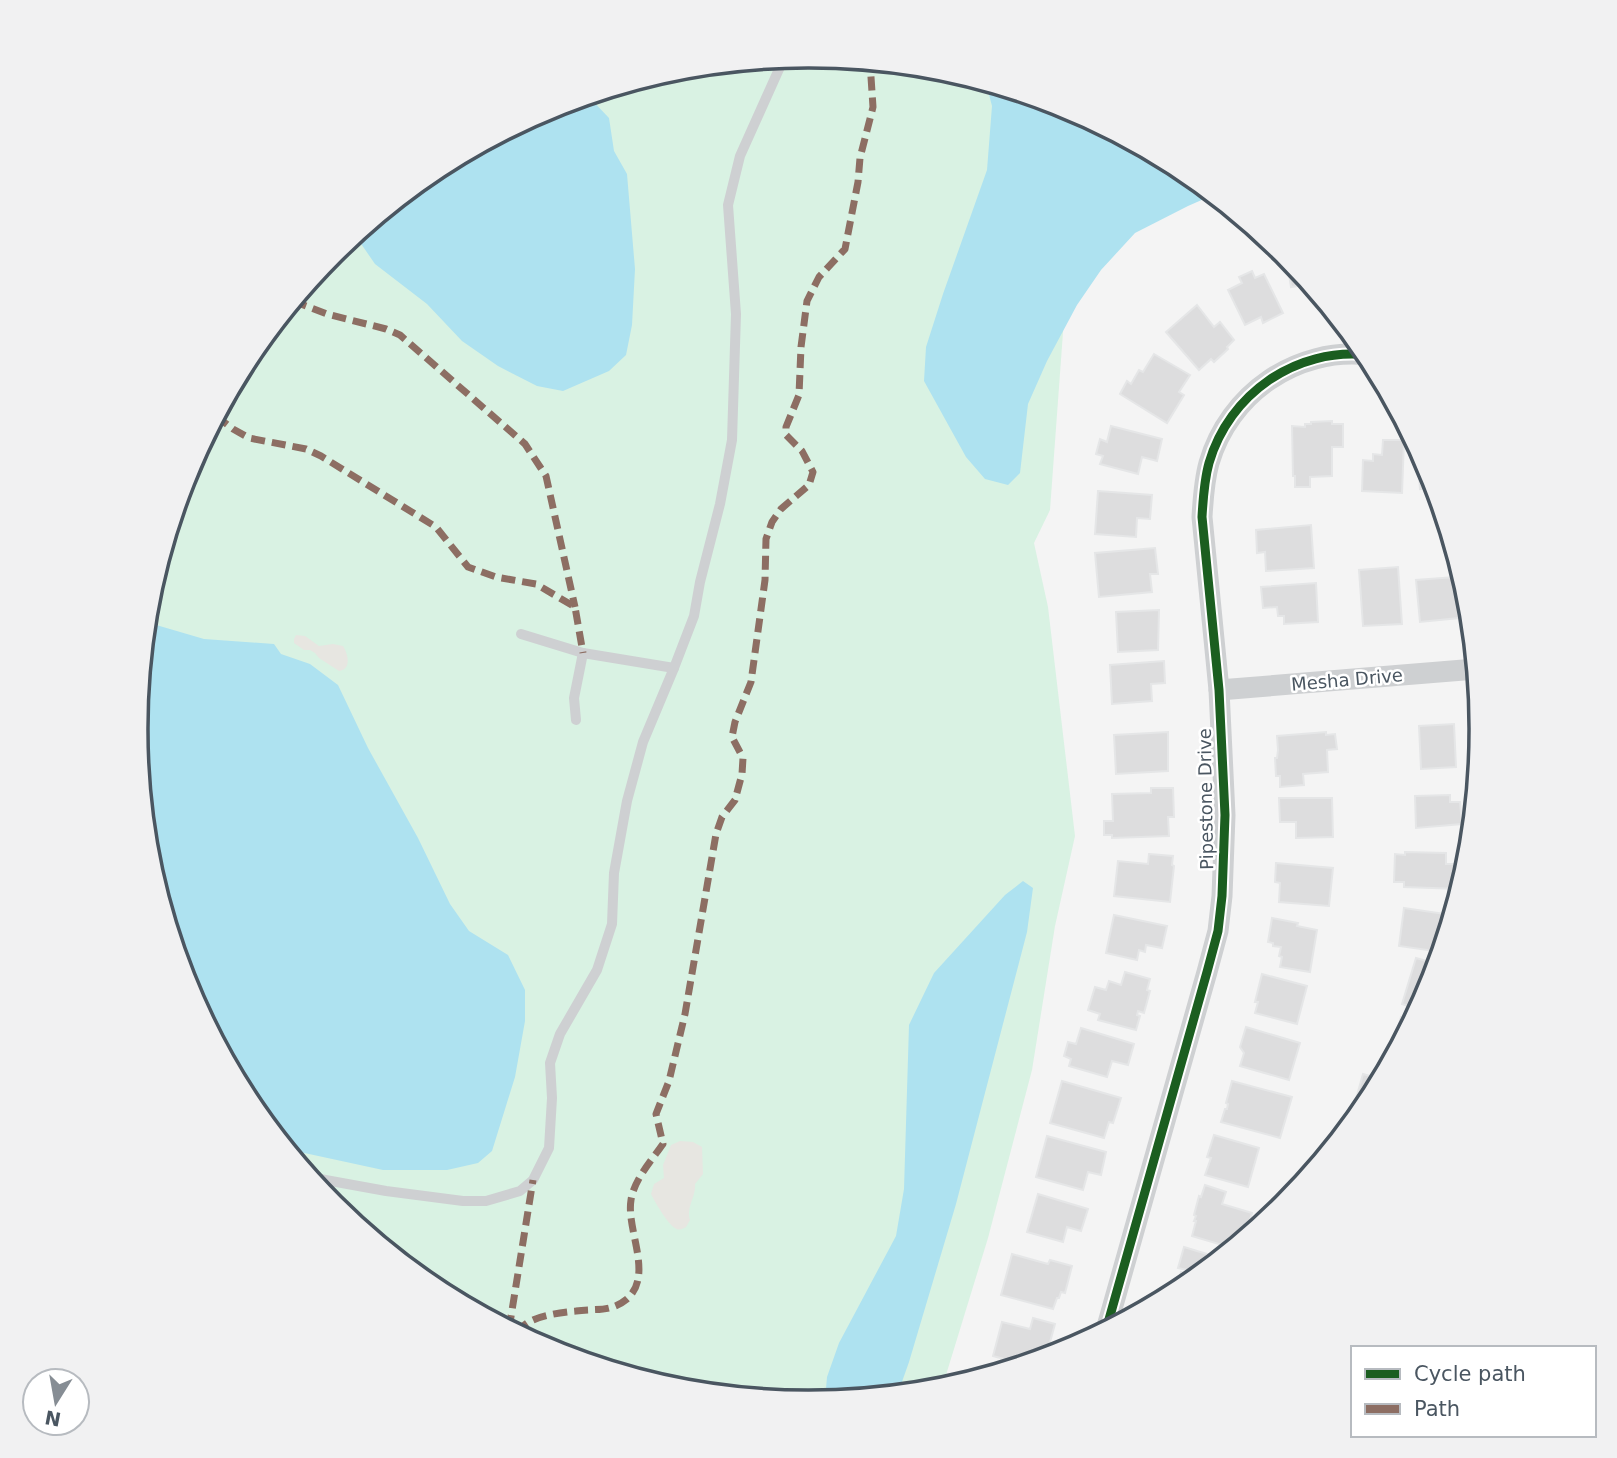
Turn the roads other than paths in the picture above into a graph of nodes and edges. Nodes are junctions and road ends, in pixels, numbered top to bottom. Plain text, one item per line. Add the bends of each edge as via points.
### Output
1 (779, 69) edge
2 (1352, 354) edge
3 (521, 634) dead end
4 (583, 653) junction
5 (674, 668) junction
6 (1466, 670) edge
7 (1219, 690) junction
8 (576, 720) dead end
9 (326, 1180) edge
10 (1109, 1317) edge

1 - 5 lane via 740,156 729,205 736,314 732,440 694,616
2 - 7 street, Pipestone Drive via 1299,363 1273,376 1233,414 1208,464 1202,517
3 - 4 lane
4 - 5 lane
4 - 8 lane via 574,698
5 - 9 lane via 643,742 627,801 614,873 612,924 597,970 559,1034 550,1063 549,1148 533,1180 520,1191 486,1201
6 - 7 street, Mesha Drive
7 - 10 street, Pipestone Drive via 1225,815 1218,931

